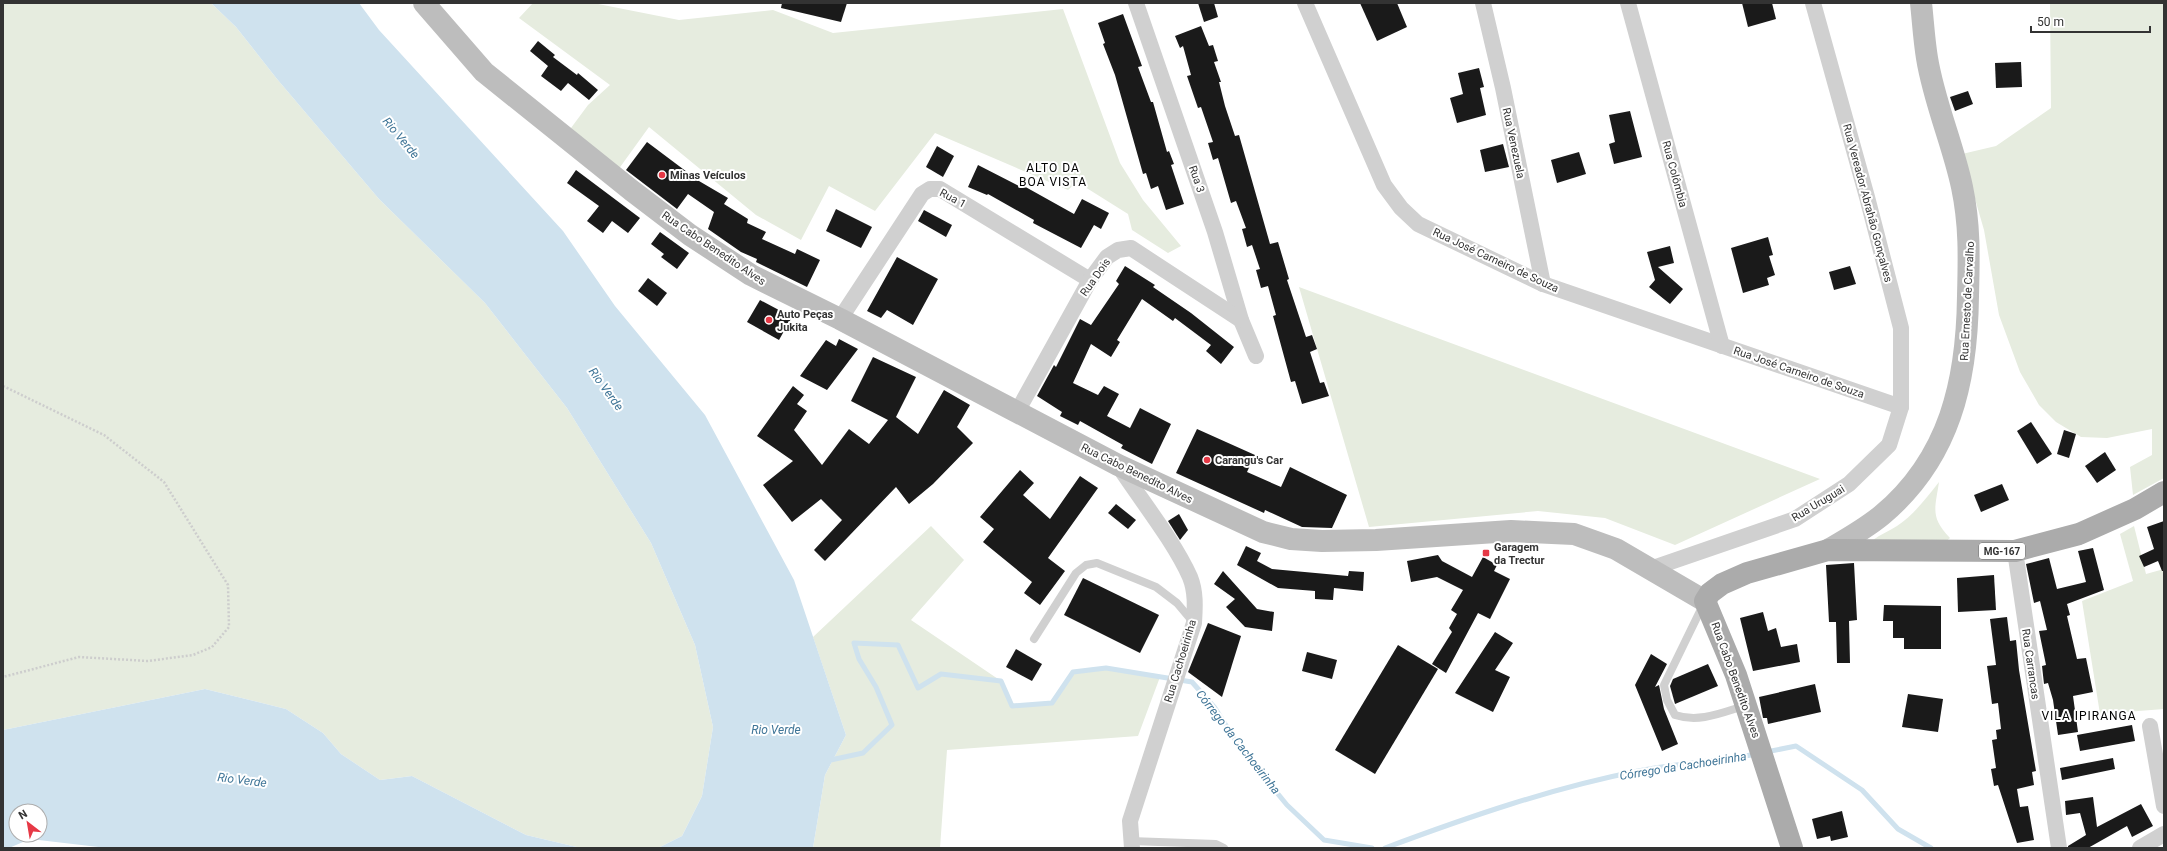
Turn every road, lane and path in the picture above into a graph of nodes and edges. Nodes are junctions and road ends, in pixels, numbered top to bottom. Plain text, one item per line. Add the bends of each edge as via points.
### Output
1 (424, 3) edge
2 (1136, 3) edge
3 (1305, 3) edge
4 (1483, 3) edge
5 (1628, 3) edge
6 (1813, 3) edge
7 (1921, 3) edge
8 (1090, 280) junction
9 (1543, 284) junction
10 (840, 319) junction
11 (1241, 320) junction
12 (1722, 346) junction
13 (1256, 356) dead end
14 (3, 386) edge
15 (1901, 407) junction
16 (1017, 412) junction
17 (1118, 465) junction
18 (2164, 492) edge
19 (1828, 550) junction
20 (2015, 551) junction
21 (1650, 569) junction
22 (1705, 601) junction
23 (1194, 623) junction
24 (1034, 640) dead end
25 (3, 677) edge
26 (1747, 705) junction
27 (2150, 726) dead end
28 (2164, 806) edge
29 (2164, 834) edge
30 (1131, 844) edge
31 (1224, 848) edge
32 (1792, 848) edge
33 (2059, 848) edge
34 (2140, 848) edge

1 - 10 main road, Rua Cabo Benedito Alves via 484,72 637,195 690,235 756,278
2 - 11 street, Rua 3 via 1215,232
3 - 9 street, Rua José Carneiro de Souza via 1384,185 1401,208 1418,224
4 - 9 street, Rua Venezuela
5 - 12 street, Rua Colômbia
6 - 15 street, Rua Vereador Abrahão Gonçalves via 1901,328
7 - 19 main road, Rua Ernesto de Carvalho via 1927,58 1962,186 1970,232 1964,364 1956,403 1946,429 1936,452 1920,474 1882,515
8 - 10 street, Rua 1 via 940,189 930,189 922,194
8 - 11 street, Rua Dois via 1107,257 1118,250 1131,248
8 - 16 street, Rua Dois
9 - 12 street, Rua José Carneiro de Souza
10 - 16 main road, Rua Cabo Benedito Alves
11 - 13 street, Rua 3
12 - 15 street, Rua José Carneiro de Souza
14 - 25 path via 104,435 164,482 228,585 229,627 212,647 193,655 148,661 80,657
15 - 21 street, Rua Uruguai via 1889,445 1849,484 1795,519
16 - 17 main road, Rua Cabo Benedito Alves
17 - 21 main road, Rua Cabo Benedito Alves via 1263,532 1291,540 1376,540 1511,531 1574,534 1616,549
17 - 23 street, Rua Cachoeirinha via 1175,550 1190,578 1195,597
18 - 20 main road, MG-167 via 2135,509 2079,534
19 - 20 main road, MG-167
19 - 22 main road, MG-167 via 1747,573 1722,584 1710,593
20 - 33 street, Rua Carrancas
21 - 22 main road, Rua Cabo Benedito Alves
22 - 26 main road, Rua Cabo Benedito Alves
22 - 26 lane via 1664,685 1667,700 1675,715 1687,719 1702,719
23 - 24 lane via 1177,603 1156,587 1098,563 1086,565 1076,573
23 - 30 street, Rua Cachoeirinha via 1130,822
26 - 32 main road, Rua Cabo Benedito Alves
27 - 28 street
29 - 34 street
30 - 31 lane via 1216,844

